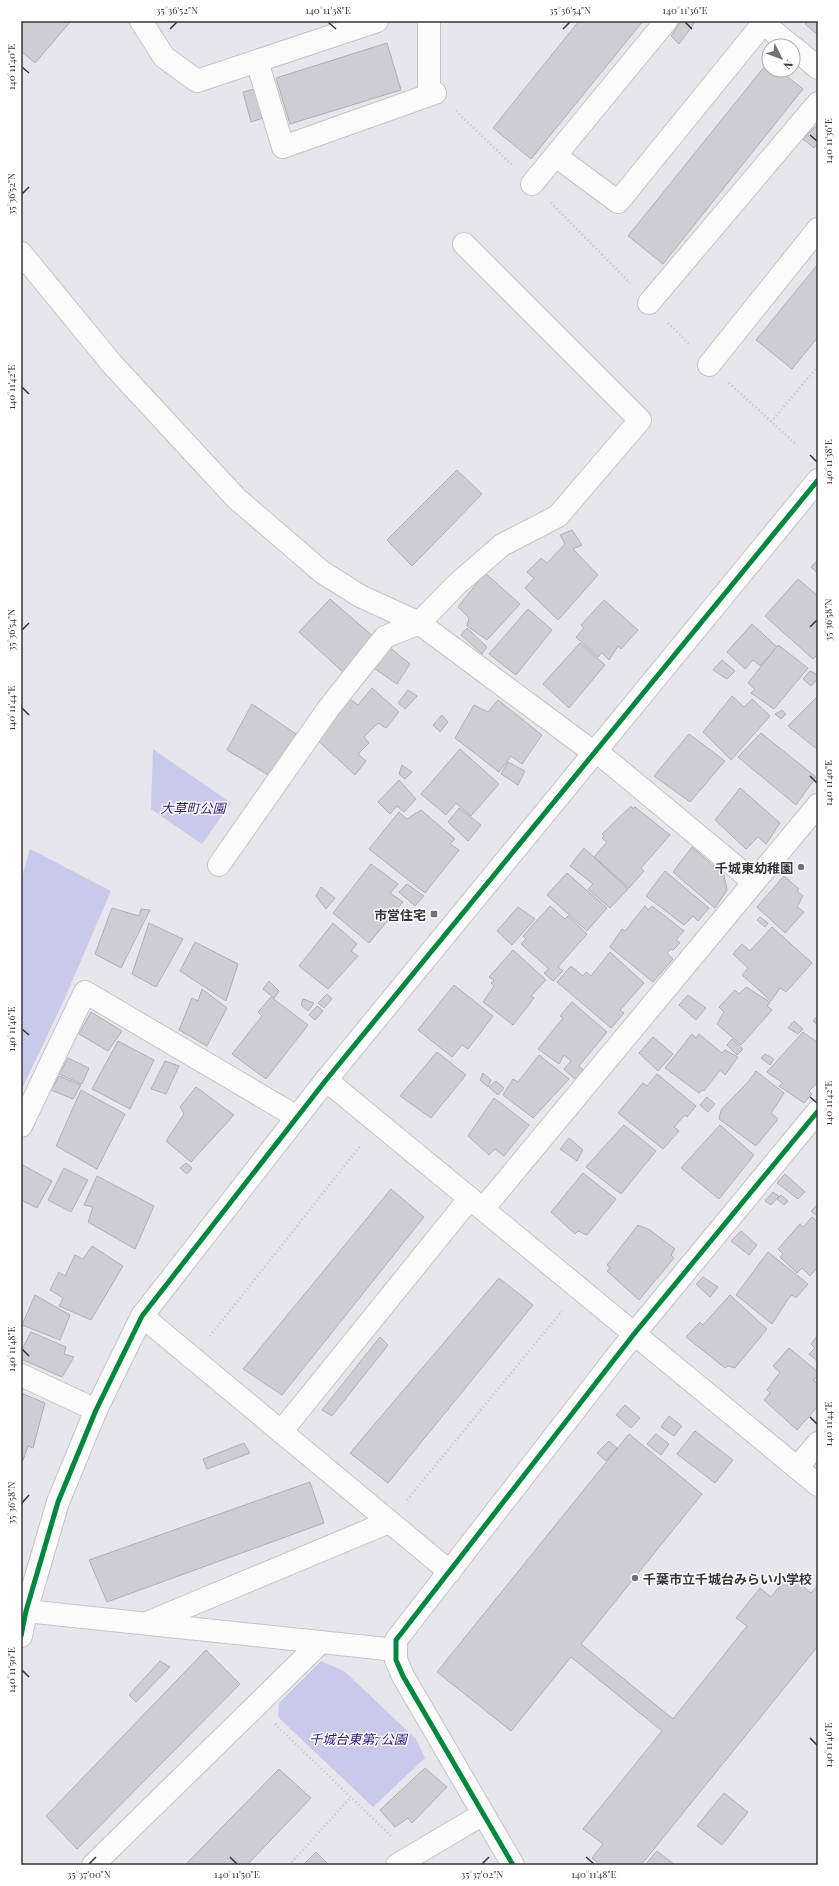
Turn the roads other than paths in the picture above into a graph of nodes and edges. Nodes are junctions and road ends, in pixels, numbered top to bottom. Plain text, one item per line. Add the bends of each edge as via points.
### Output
1 (141, 21) edge
2 (377, 21) edge
3 (429, 21) edge
4 (666, 21) edge
5 (763, 22) edge
6 (782, 38) edge
7 (801, 54) edge
8 (257, 61) junction
9 (818, 68) edge
10 (818, 103) edge
11 (556, 156) junction
12 (532, 184) road end
13 (818, 229) edge
14 (464, 244) dead end
15 (21, 252) edge
16 (649, 303) road end
17 (709, 365) road end
18 (818, 480) edge
19 (419, 623) junction
20 (594, 751) junction
21 (818, 805) edge
22 (219, 865) dead end
23 (754, 882) junction
24 (326, 1080) junction
25 (818, 1111) edge
26 (297, 1117) junction
27 (21, 1126) edge
28 (476, 1203) junction
29 (142, 1316) junction
30 (634, 1334) junction
31 (21, 1375) edge
32 (96, 1410) junction
33 (281, 1432) junction
34 (818, 1443) edge
35 (797, 1468) junction
36 (818, 1485) edge
37 (389, 1522) junction
38 (450, 1572) junction
39 (26, 1611) junction
40 (146, 1624) junction
41 (21, 1636) edge
42 (321, 1642) junction
43 (396, 1650) junction
44 (483, 1814) junction
45 (404, 1860) edge
46 (93, 1865) edge
47 (513, 1865) edge

1 - 8 street via 164,57 197,81
2 - 8 street
3 - 8 street via 432,90 283,147
4 - 11 street
5 - 6 street
5 - 11 street via 618,202
7 - 9 street
10 - 16 street
11 - 12 street
13 - 17 street
14 - 19 street via 640,420 558,516 502,546 457,584
15 - 19 street via 112,364 236,498 322,572 360,596
18 - 20 street
19 - 20 street
19 - 22 street via 385,637 328,709
20 - 23 street
20 - 24 street
21 - 23 street
23 - 28 street
24 - 26 street
24 - 28 street
25 - 30 street
26 - 27 street via 85,992
26 - 29 street
28 - 30 street
28 - 33 street
29 - 32 street
29 - 33 street
30 - 35 street
30 - 38 street
31 - 32 street
32 - 39 street via 58,1502
33 - 37 street
34 - 35 street
35 - 36 street
37 - 38 street
37 - 40 street
38 - 43 street via 396,1640
39 - 40 street
39 - 41 street
40 - 42 street
42 - 43 street
42 - 46 street
43 - 44 street via 396,1660 403,1676
44 - 45 street
44 - 47 street

